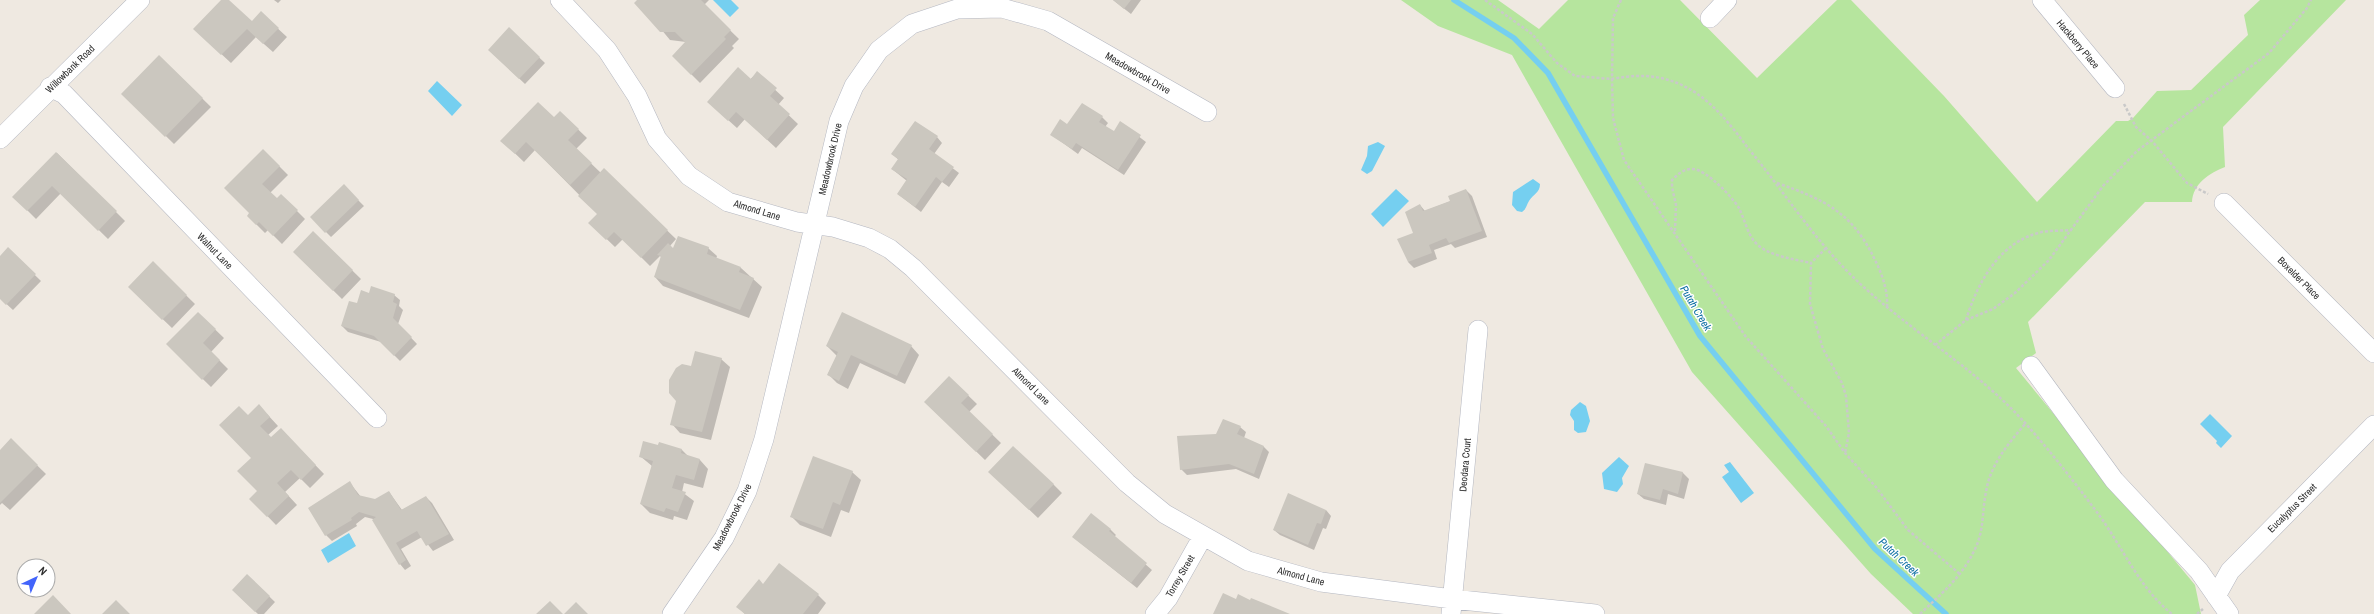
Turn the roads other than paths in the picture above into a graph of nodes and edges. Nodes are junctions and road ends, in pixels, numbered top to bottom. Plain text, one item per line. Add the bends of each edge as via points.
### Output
1 (560, 0) edge
2 (1728, 0) edge
3 (2042, 0) edge
4 (133, 2) edge
5 (1710, 18) dead end
6 (50, 88) junction
7 (2115, 88) road end
8 (1207, 112) dead end
9 (0, 138) edge
10 (2224, 203) road end
11 (815, 224) junction
12 (1478, 330) dead end
13 (2374, 353) edge
14 (2031, 366) dead end
15 (376, 418) dead end
16 (2374, 425) edge
17 (1203, 536) junction
18 (2216, 596) junction
19 (1452, 607) edge
20 (672, 614) edge
21 (1155, 614) edge
22 (1594, 614) edge
23 (2229, 614) edge

1 - 11 street, Almond Lane via 607,50 637,96 657,138 690,176 728,202 797,222
2 - 5 street
3 - 7 street, Hackberry Place
4 - 6 street, Willowbank Road
6 - 9 street, Willowbank Road
6 - 15 street, Walnut Lane via 64,94
8 - 11 street, Meadowbrook Drive via 1048,21 1002,8 957,9 912,24 878,50 854,86 839,121
10 - 13 street, Boxelder Place
11 - 17 street, Almond Lane via 869,238 890,248 1127,483 1165,514
11 - 20 street, Meadowbrook Drive via 764,439 747,491 724,538
12 - 19 street, Deodara Court
14 - 18 street via 2114,480 2199,571
16 - 18 street, Eucalyptus Street via 2230,571
17 - 19 street, Almond Lane via 1248,561 1321,582
17 - 21 street, Torrey Street via 1168,598
18 - 23 street
19 - 22 street, Almond Lane

